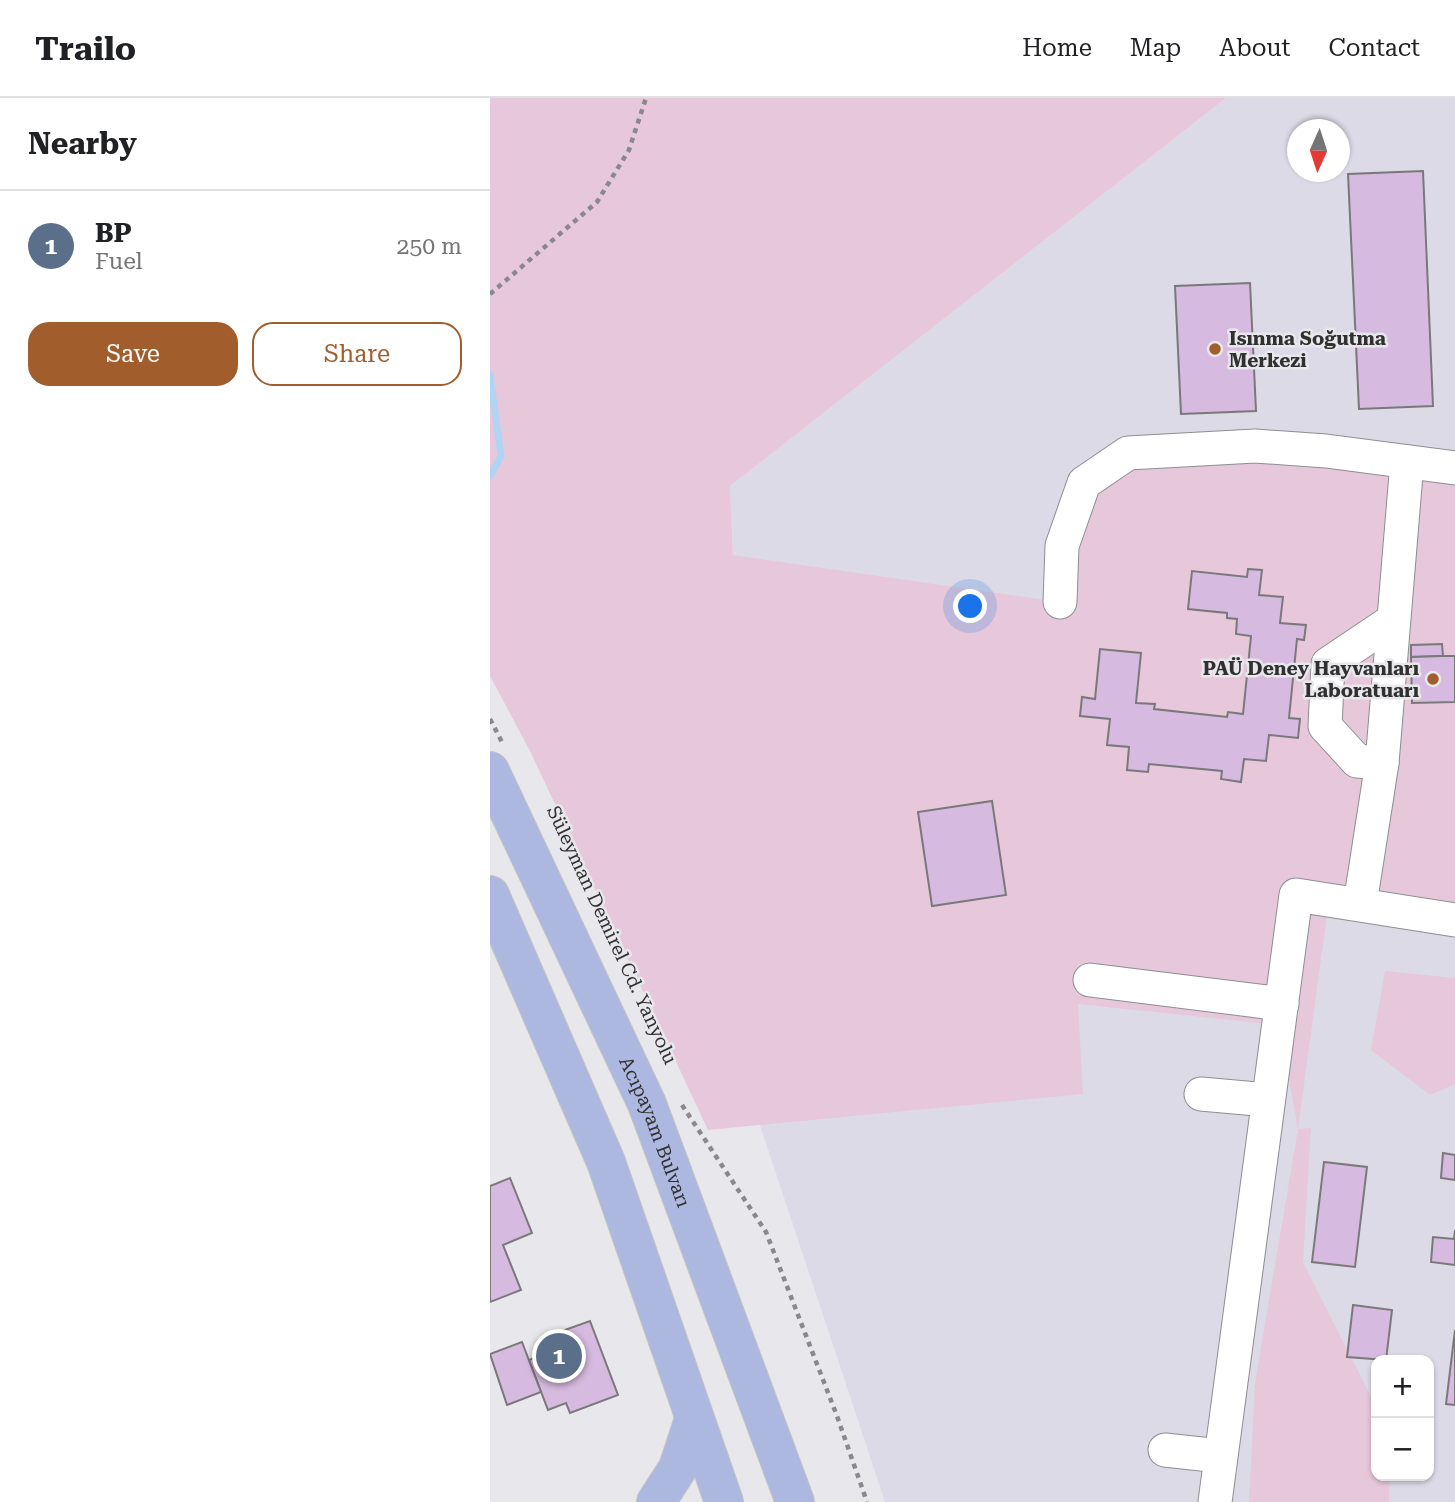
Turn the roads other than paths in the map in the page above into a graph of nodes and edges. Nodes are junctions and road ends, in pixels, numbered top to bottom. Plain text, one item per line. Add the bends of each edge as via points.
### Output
1 (1407, 462) junction
2 (1455, 468) edge
3 (1060, 602) dead end
4 (1392, 621) junction
5 (499, 763) edge
6 (1382, 763) junction
7 (490, 895) edge
8 (1360, 904) junction
9 (1455, 916) edge
10 (1090, 980) dead end
11 (1282, 1004) junction
12 (1201, 1094) dead end
13 (1268, 1100) junction
14 (694, 1419) junction
15 (1165, 1450) dead end
16 (1220, 1456) junction
17 (656, 1502) edge
18 (724, 1502) edge
19 (795, 1502) edge
20 (1215, 1502) edge

1 - 2 street
1 - 3 street via 1255,446 1128,453 1084,484 1062,546
1 - 4 street
4 - 6 street
4 - 6 street via 1328,664 1325,726 1357,761
5 - 19 main road, Acıpayam Bulvarı via 647,1104
6 - 8 street
7 - 14 main road via 606,1162
8 - 9 street
8 - 11 street via 1296,895
10 - 11 street
11 - 13 street
12 - 13 street
13 - 16 street
14 - 17 main road via 678,1468
14 - 18 main road
15 - 16 street
16 - 20 street

